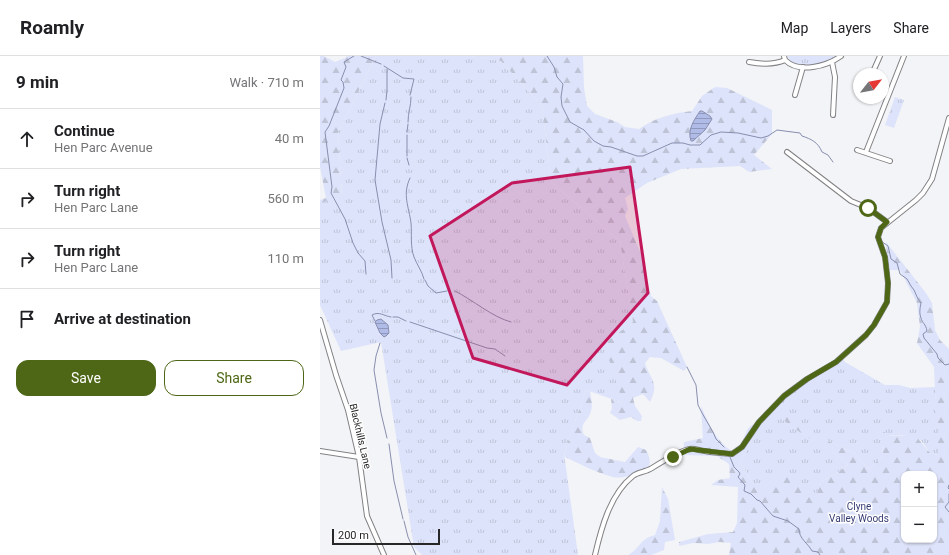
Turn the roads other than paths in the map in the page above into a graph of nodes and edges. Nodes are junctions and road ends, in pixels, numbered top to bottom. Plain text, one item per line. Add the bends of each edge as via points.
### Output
1 (841, 56) edge
2 (880, 56) edge
3 (904, 56) edge
4 (785, 58) edge
5 (749, 62) dead end
6 (832, 62) junction
7 (802, 67) junction
8 (875, 68) edge
9 (795, 95) dead end
10 (833, 115) dead end
11 (949, 118) edge
12 (857, 150) dead end
13 (787, 152) dead end
14 (866, 152) junction
15 (890, 161) dead end
16 (887, 222) junction
17 (320, 320) edge
18 (320, 451) edge
19 (359, 458) junction
20 (384, 555) edge
21 (595, 555) edge

1 - 6 street
2 - 8 street
3 - 14 street
4 - 5 street via 778,63
4 - 7 street via 793,66
6 - 7 street
6 - 10 street via 835,77
7 - 9 street
11 - 16 street via 932,179 916,200
12 - 14 street
13 - 16 street via 851,201 868,208
14 - 15 street
16 - 21 street via 881,228 878,237 885,257 887,302 866,335 836,362 784,396 759,422 742,447 732,454 690,449 634,475 618,492
17 - 19 street, Blackhills Lane via 348,410
18 - 19 street
19 - 20 street, Blackhills Lane via 367,516

